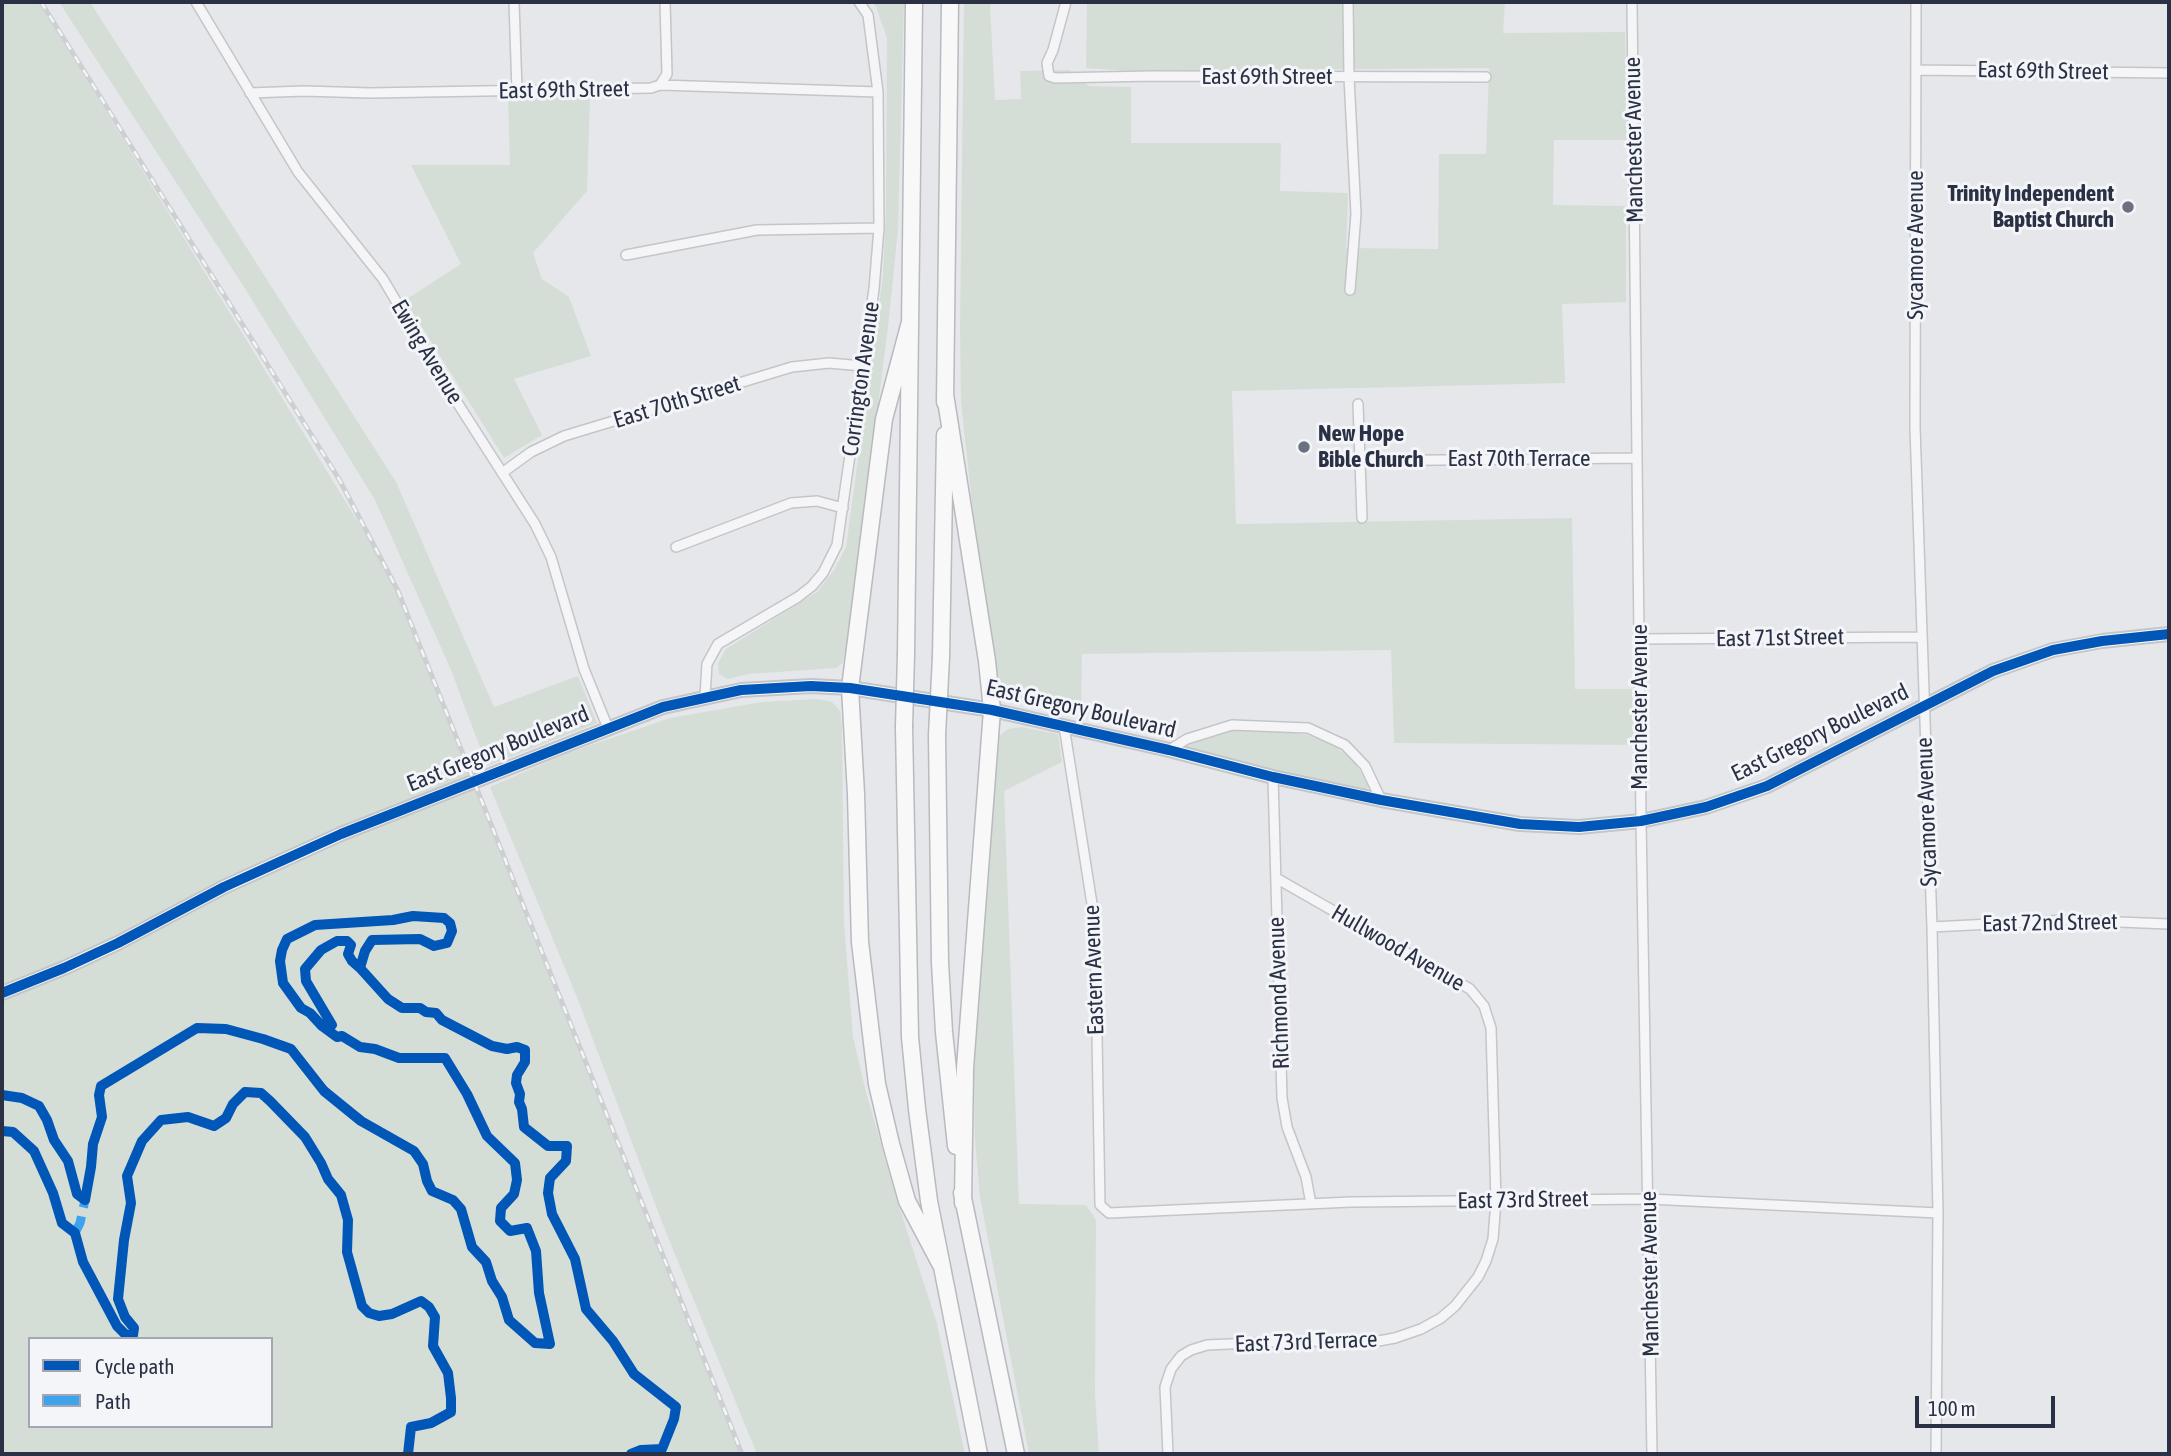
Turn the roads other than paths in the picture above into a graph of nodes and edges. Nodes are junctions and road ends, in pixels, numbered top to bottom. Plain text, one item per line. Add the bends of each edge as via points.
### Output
1 (196, 2) edge
2 (514, 2) edge
3 (665, 2) edge
4 (859, 2) edge
5 (914, 2) edge
6 (950, 2) edge
7 (1066, 2) edge
8 (1348, 2) edge
9 (1632, 2) edge
10 (1916, 2) edge
11 (1916, 70) junction
12 (2169, 73) edge
13 (1486, 77) dead end
14 (1349, 78) junction
15 (660, 85) junction
16 (517, 91) junction
17 (878, 92) junction
18 (250, 93) junction
19 (879, 228) junction
20 (626, 256) dead end
21 (1350, 290) dead end
22 (910, 322) junction
23 (862, 366) junction
24 (945, 394) junction
25 (1359, 404) dead end
26 (1636, 458) junction
27 (1360, 460) junction
28 (1343, 461) dead end
29 (502, 473) junction
30 (843, 508) junction
31 (1362, 518) dead end
32 (676, 547) dead end
33 (2169, 634) edge
34 (1921, 637) junction
35 (1640, 639) junction
36 (850, 688) junction
37 (705, 696) junction
38 (1923, 706) junction
39 (992, 709) junction
40 (1064, 726) junction
41 (608, 728) junction
42 (1169, 750) junction
43 (1273, 777) junction
44 (1381, 800) junction
45 (1641, 821) junction
46 (1276, 878) junction
47 (2169, 924) edge
48 (1931, 927) junction
49 (2, 993) edge
50 (1648, 1199) junction
51 (1496, 1201) junction
52 (963, 1203) junction
53 (1311, 1204) junction
54 (1109, 1213) joint
55 (1938, 1213) junction
56 (942, 1265) junction
57 (1441, 1318) joint
58 (979, 1454) edge
59 (1016, 1454) edge
60 (1168, 1454) edge
61 (1652, 1454) edge
62 (1936, 1454) edge

1 - 18 street, Ewing Avenue
2 - 16 street
3 - 15 street via 667,74
4 - 17 street, Corrington Avenue via 868,15
5 - 22 highway
6 - 24 highway
7 - 14 street, East 69th Street via 1047,64 1049,76 1055,78
8 - 14 street
9 - 26 street, Manchester Avenue
10 - 11 street, Sycamore Avenue
11 - 12 street, East 69th Street
11 - 34 street, Sycamore Avenue via 1915,426
13 - 14 street, East 69th Street
14 - 21 street via 1356,214
15 - 16 street, East 69th Street
15 - 17 street, East 69th Street
16 - 18 street, East 69th Street
17 - 19 street, Corrington Avenue
18 - 29 street, Ewing Avenue via 298,172 383,279
19 - 20 street via 757,230
19 - 23 street, Corrington Avenue
22 - 36 highway via 884,419
22 - 56 highway, bridge via 904,727 910,1037 929,1201
23 - 29 street, East 70th Street via 792,367 564,436
23 - 30 street, Corrington Avenue
24 - 39 highway
24 - 52 highway, bridge via 937,735 940,963
25 - 27 street
26 - 27 street, East 70th Terrace
26 - 35 street, Manchester Avenue
27 - 28 street, East 70th Terrace
27 - 31 street
29 - 41 street, Ewing Avenue via 551,557 584,669
30 - 32 street via 817,501 790,503
30 - 37 street, Corrington Avenue via 836,545 823,573 798,597 718,644 707,664
33 - 38 main road, East Gregory Boulevard via 2053,650 1993,671
34 - 35 street, East 71st Street
34 - 38 street, Sycamore Avenue
35 - 45 street, Manchester Avenue
36 - 37 main road, East Gregory Boulevard via 772,687
36 - 39 main road, East Gregory Boulevard
36 - 56 highway via 860,942 877,1084 907,1201
37 - 41 main road, East Gregory Boulevard
38 - 45 main road, East Gregory Boulevard via 1767,786 1706,807
38 - 48 street, Sycamore Avenue
39 - 40 main road, East Gregory Boulevard
39 - 52 highway via 965,1068
40 - 42 main road, East Gregory Boulevard
40 - 54 street, Eastern Avenue via 1095,923 1100,1205
41 - 49 main road, East Gregory Boulevard via 294,854 118,943
42 - 43 main road, East Gregory Boulevard
42 - 44 street via 1187,739 1232,725 1308,728 1345,745 1365,766
43 - 44 main road, East Gregory Boulevard
43 - 46 street, Richmond Avenue
44 - 45 main road, East Gregory Boulevard via 1520,824 1578,827
45 - 50 street, Manchester Avenue
46 - 51 street, Hullwood Avenue via 1470,989 1484,1006 1491,1028
46 - 53 street, Richmond Avenue via 1282,1098
47 - 48 street, East 72nd Street via 2069,920
48 - 55 street, Sycamore Avenue
50 - 51 street, East 73rd Street
50 - 55 street, East 73rd Street
50 - 61 street, Manchester Avenue
51 - 53 street, East 73rd Street
51 - 57 street, Hullwood Avenue via 1486,1261 1471,1287
52 - 59 highway
53 - 54 street, East 73rd Street
55 - 62 street, Sycamore Avenue
56 - 58 highway
57 - 60 street, East 73rd Terrace via 1422,1329 1373,1342 1295,1341 1207,1345 1191,1350 1173,1367 1166,1388

